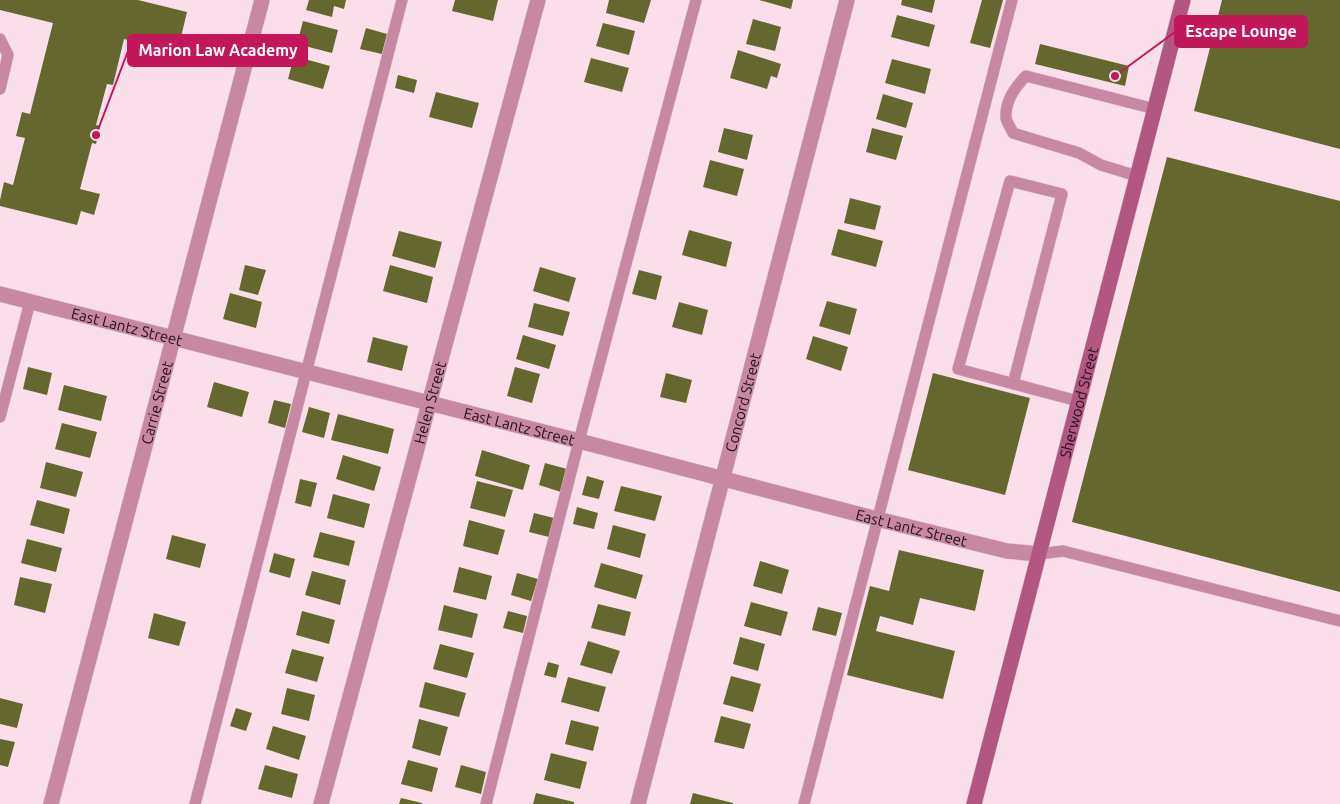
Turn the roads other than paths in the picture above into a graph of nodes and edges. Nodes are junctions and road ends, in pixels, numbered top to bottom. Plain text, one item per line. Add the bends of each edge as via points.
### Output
1 (262, 0) edge
2 (402, 0) edge
3 (538, 0) edge
4 (696, 0) edge
5 (847, 0) edge
6 (1012, 0) edge
7 (1183, 0) edge
8 (0, 39) edge
9 (0, 89) edge
10 (1155, 109) junction
11 (1137, 176) junction
12 (0, 294) edge
13 (30, 302) junction
14 (173, 338) junction
15 (305, 372) junction
16 (1013, 384) junction
17 (1078, 401) junction
18 (429, 403) junction
19 (0, 417) edge
20 (579, 441) junction
21 (722, 478) junction
22 (877, 519) junction
23 (1039, 554) junction
24 (1340, 622) edge
25 (51, 804) edge
26 (195, 804) edge
27 (321, 804) edge
28 (486, 804) edge
29 (638, 804) edge
30 (804, 804) edge
31 (974, 804) edge

1 - 14 street, Carrie Street
2 - 15 lane
3 - 18 street, Helen Street
4 - 20 lane
5 - 21 street, Concord Street
6 - 22 lane
7 - 10 street, Sherwood Street
8 - 9 lane via 8,56
10 - 11 street, Sherwood Street
10 - 11 lane via 1026,76 1007,105 1006,120 1013,132 1079,152 1100,165
11 - 17 street, Sherwood Street
12 - 13 street, East Lantz Street
13 - 14 street, East Lantz Street
13 - 19 lane
14 - 15 street, East Lantz Street
14 - 25 street, Carrie Street
15 - 18 street, East Lantz Street
15 - 26 lane
16 - 16 lane via 958,369 1010,181 1062,194
16 - 17 lane
17 - 23 street, Sherwood Street
18 - 20 street, East Lantz Street
18 - 27 street, Helen Street
20 - 21 street, East Lantz Street
20 - 28 lane
21 - 22 street, East Lantz Street
21 - 29 street, Concord Street
22 - 23 street, East Lantz Street via 1007,551
22 - 30 lane
23 - 24 lane via 1063,551
23 - 31 street, Sherwood Street

